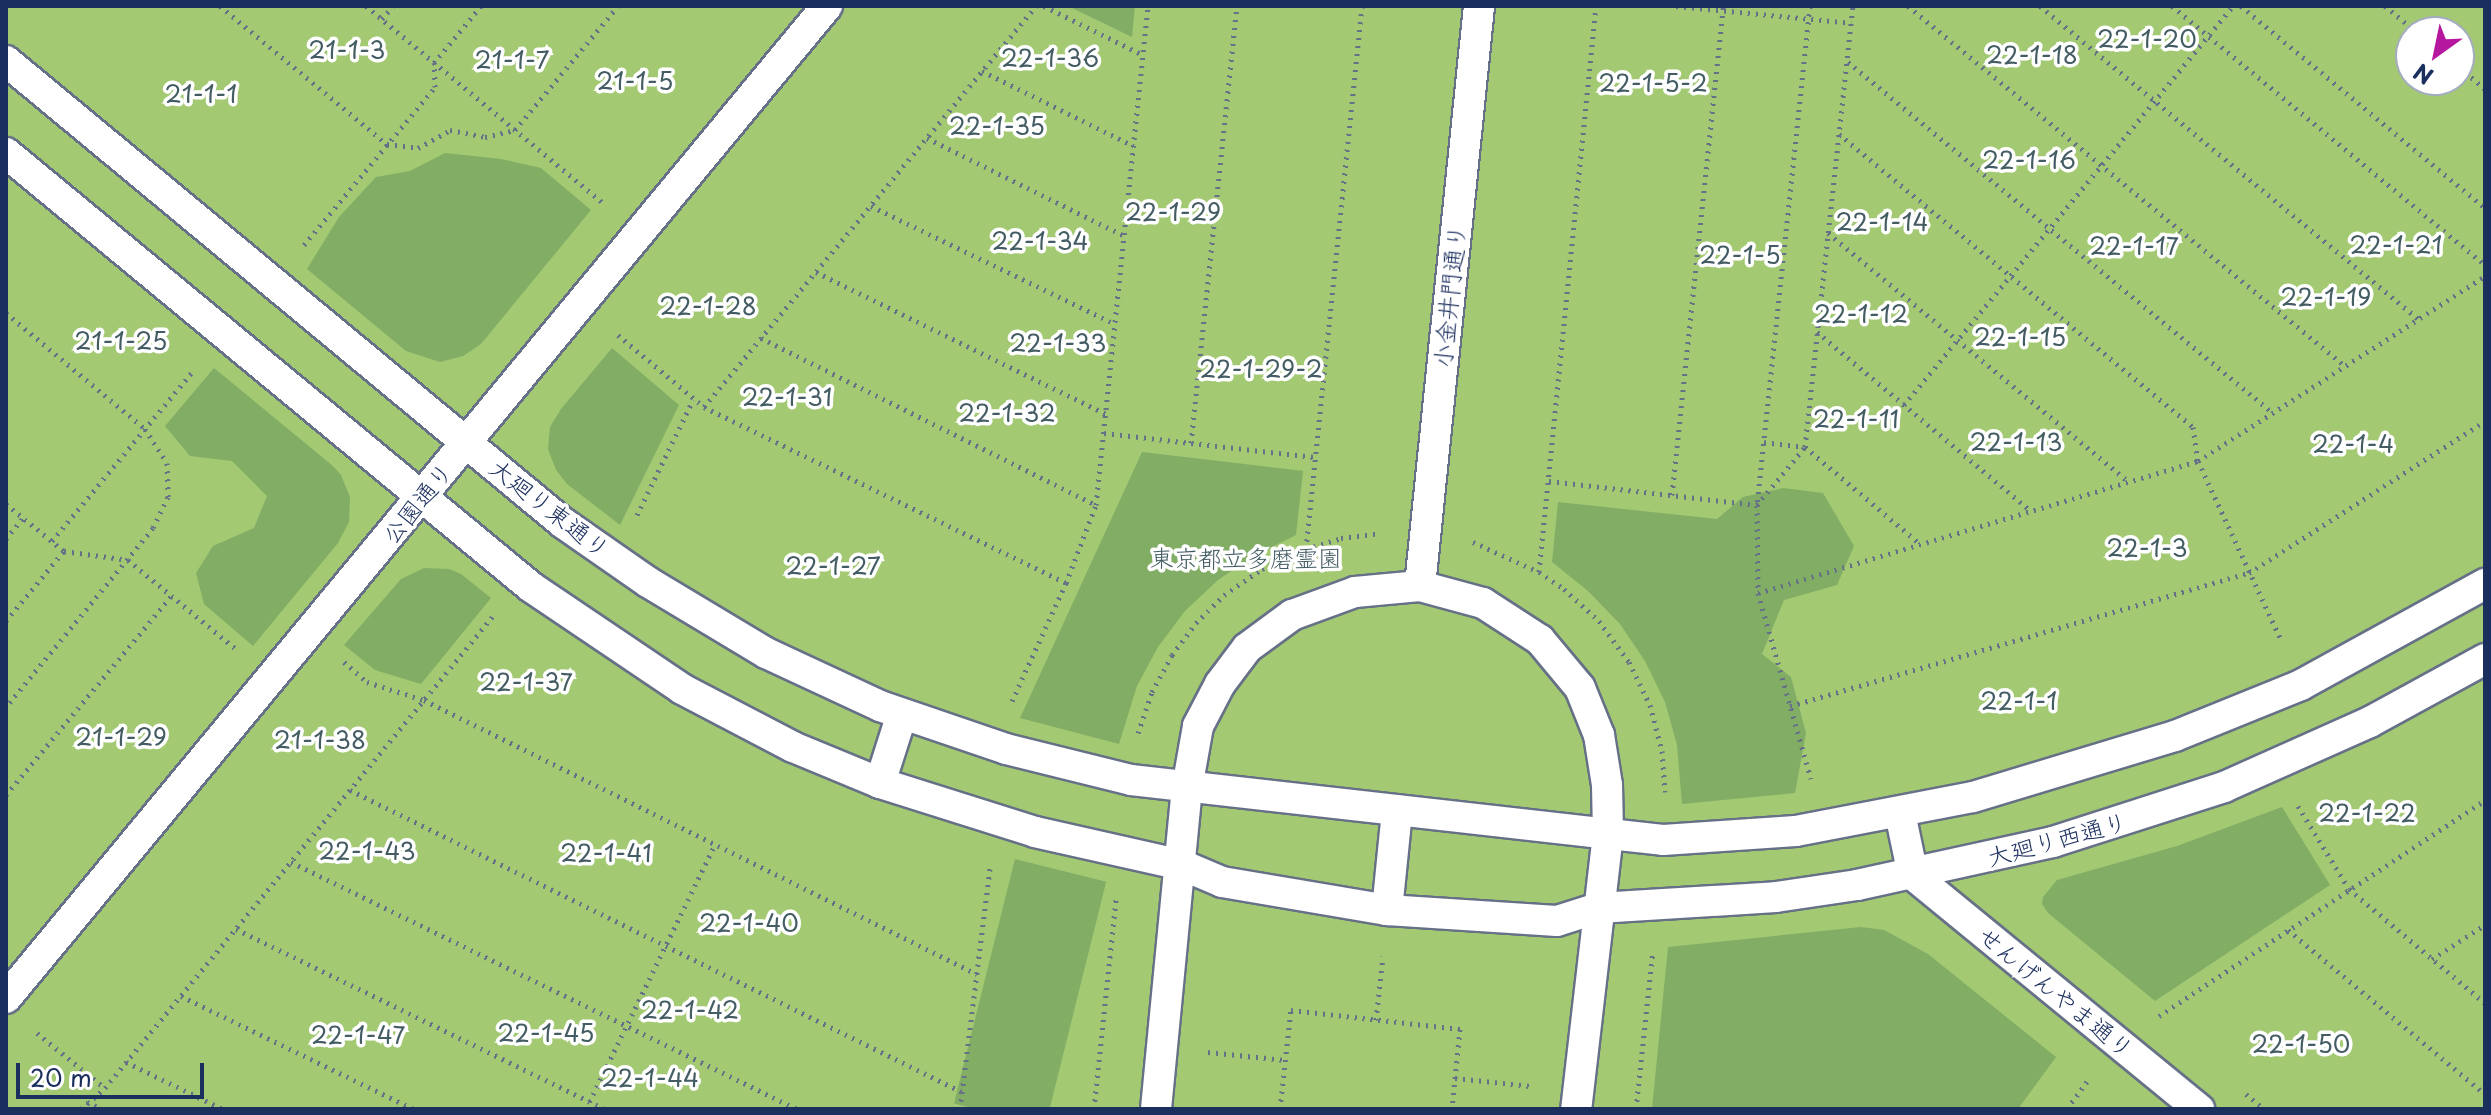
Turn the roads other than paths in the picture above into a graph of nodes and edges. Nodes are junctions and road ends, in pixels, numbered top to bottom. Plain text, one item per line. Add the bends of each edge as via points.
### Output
1 (827, 6) edge
2 (1479, 6) edge
3 (6, 61) edge
4 (6, 153) edge
5 (467, 442) junction
6 (421, 497) junction
7 (2485, 584) edge
8 (1420, 586) junction
9 (2485, 659) edge
10 (902, 714) junction
11 (880, 783) junction
12 (1187, 788) junction
13 (1397, 811) junction
14 (1900, 813) junction
15 (1608, 834) junction
16 (1182, 865) junction
17 (1913, 875) junction
18 (1598, 908) junction
19 (1387, 910) junction
20 (6, 998) edge
21 (1156, 1109) edge
22 (1576, 1109) edge
23 (2199, 1109) edge

1 - 5 lane, 公園通り
2 - 8 lane, 小金井門通り
3 - 5 lane, 大廻り東通り
4 - 6 lane
5 - 6 lane, 公園通り
5 - 10 lane, 大廻り東通り via 563,523 692,609 797,669
6 - 11 lane via 531,587 682,689 793,747
6 - 20 lane, 公園通り
7 - 14 lane via 2301,685 2122,754
8 - 12 lane via 1355,592 1292,615 1247,648 1198,726
8 - 15 lane via 1483,603 1540,640 1580,688 1599,735
9 - 17 lane, 大廻り西通り via 2273,767 2053,842
10 - 11 lane
10 - 12 lane, 大廻り東通り via 1006,749
11 - 16 lane via 1035,832
12 - 13 lane, 大廻り東通り
12 - 16 lane
13 - 15 lane, 大廻り東通り
13 - 19 lane
14 - 15 lane via 1741,837 1663,840
14 - 17 lane
15 - 18 lane
16 - 19 lane, 大廻り西通り via 1222,882
16 - 21 lane
17 - 18 lane, 大廻り西通り via 1776,897
17 - 23 lane, せんげんやま通り
18 - 19 lane, 大廻り西通り via 1557,921
18 - 22 lane

